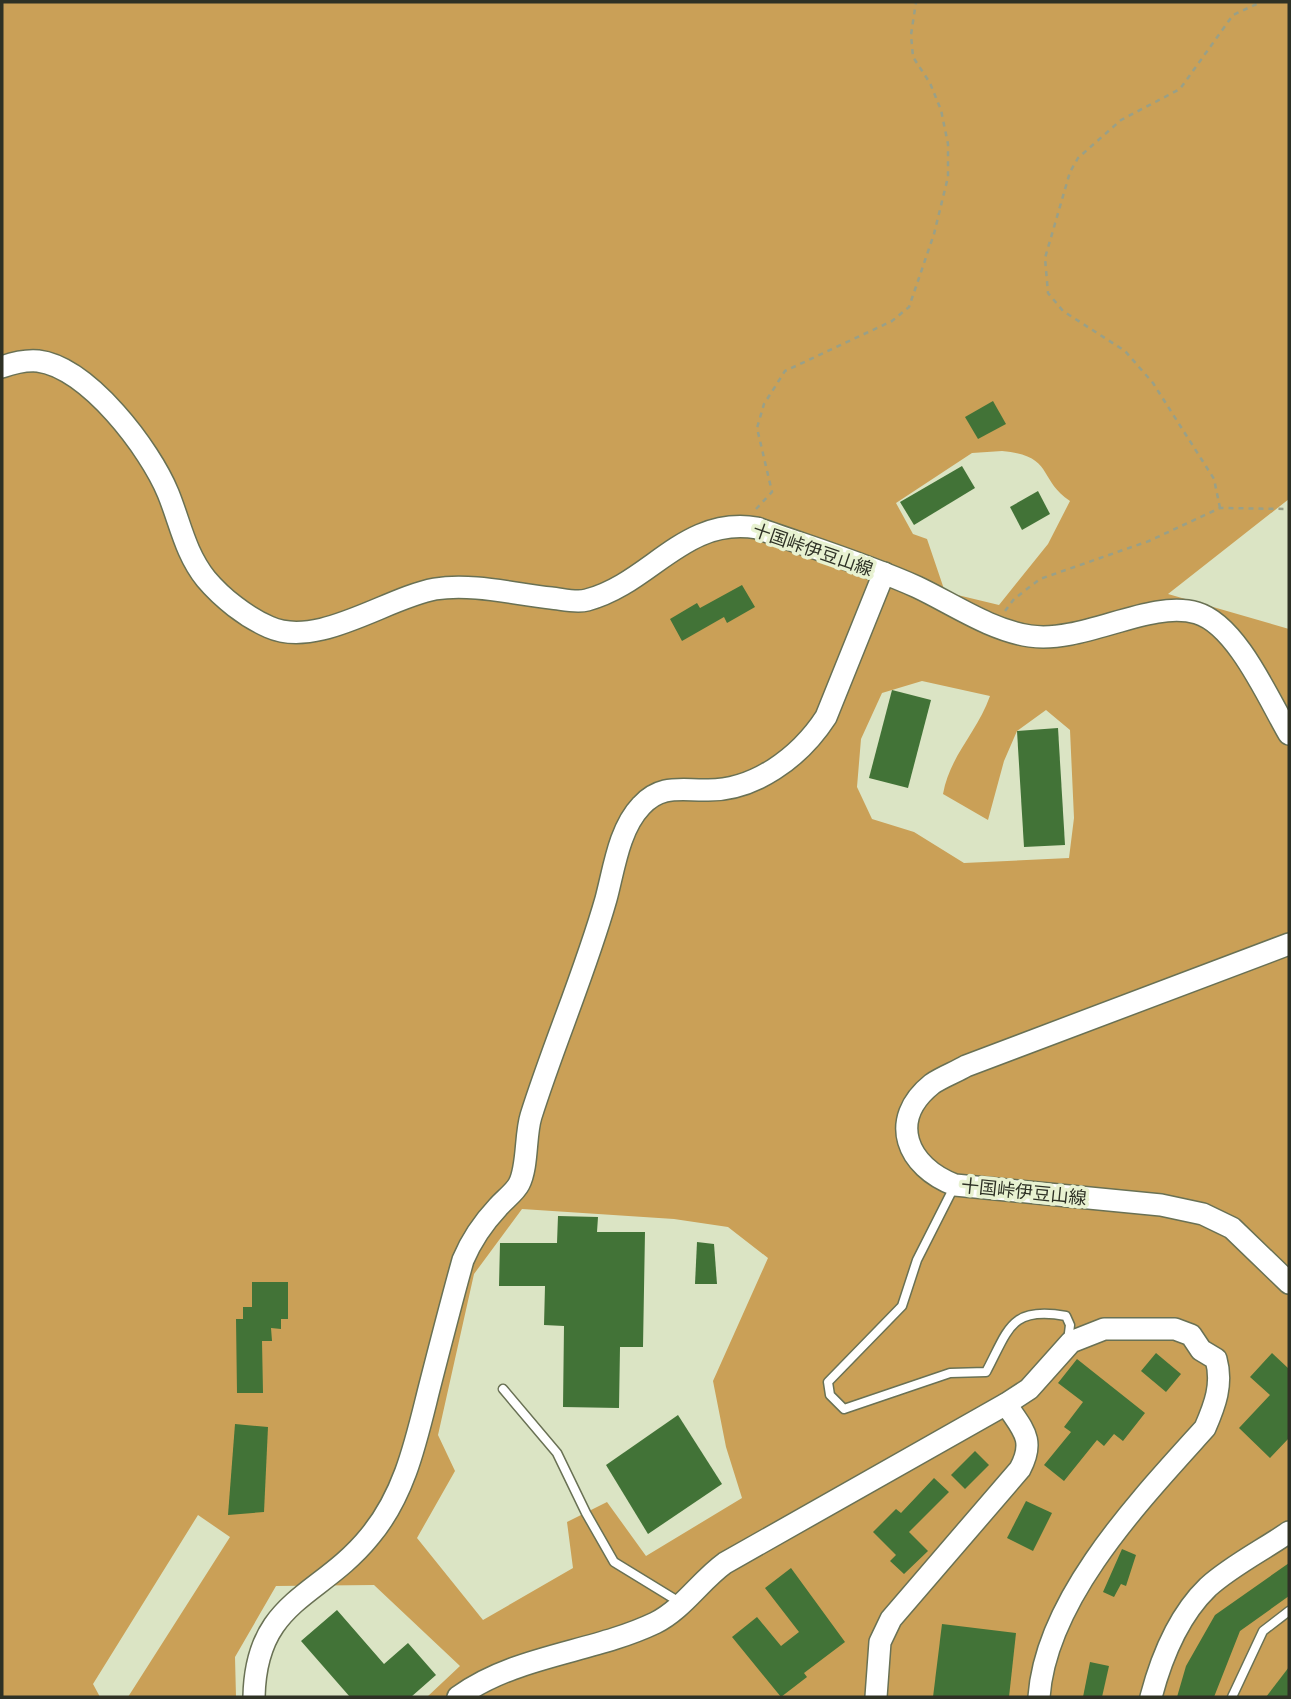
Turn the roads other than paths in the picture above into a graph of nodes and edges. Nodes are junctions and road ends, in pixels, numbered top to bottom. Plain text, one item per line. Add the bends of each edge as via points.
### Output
1 (2, 368) edge
2 (884, 573) junction
3 (1289, 734) edge
4 (1289, 944) edge
5 (955, 1185) junction
6 (1289, 1283) edge
7 (1067, 1346) junction
8 (503, 1389) dead end
9 (1006, 1404) junction
10 (1289, 1532) edge
11 (681, 1603) junction
12 (1289, 1611) edge
13 (254, 1697) edge
14 (458, 1697) edge
15 (876, 1697) edge
16 (1039, 1697) edge
17 (1151, 1697) edge
18 (1232, 1697) edge

1 - 2 street, 十国峠伊豆山線 via 37,361 65,372 93,392 147,453 168,492 182,539 206,579 245,615 271,628 298,633 320,629 432,590 454,587 583,602 632,579 693,536 724,526 757,528
2 - 3 street, 十国峠伊豆山線 via 994,625 1030,636 1068,635 1165,611 1197,613 1233,639
2 - 13 street via 826,717 813,738 795,755 743,785 663,789 628,820 593,943 529,1121 520,1183 469,1244 415,1442 390,1510 349,1559 289,1605 272,1626 260,1656
4 - 5 street, 十国峠伊豆山線 via 967,1066 933,1084 908,1118 909,1149 937,1179
5 - 6 street, 十国峠伊豆山線 via 1161,1205 1203,1214 1232,1228
5 - 7 lane via 917,1260 902,1306 828,1382 830,1395 844,1409 950,1373 986,1372 1021,1316 1042,1312 1066,1316 1070,1325
7 - 9 street via 1029,1389
7 - 16 street via 1104,1329 1175,1329 1191,1335 1201,1350 1216,1359 1221,1379 1205,1428 1112,1533 1073,1597 1041,1676
8 - 11 lane via 558,1453 614,1562
9 - 11 street via 725,1563
9 - 15 street via 1028,1438 1028,1454 891,1619 880,1642
10 - 17 street via 1209,1587 1186,1616 1159,1668
11 - 14 street via 656,1622 503,1672
12 - 18 lane via 1262,1631

